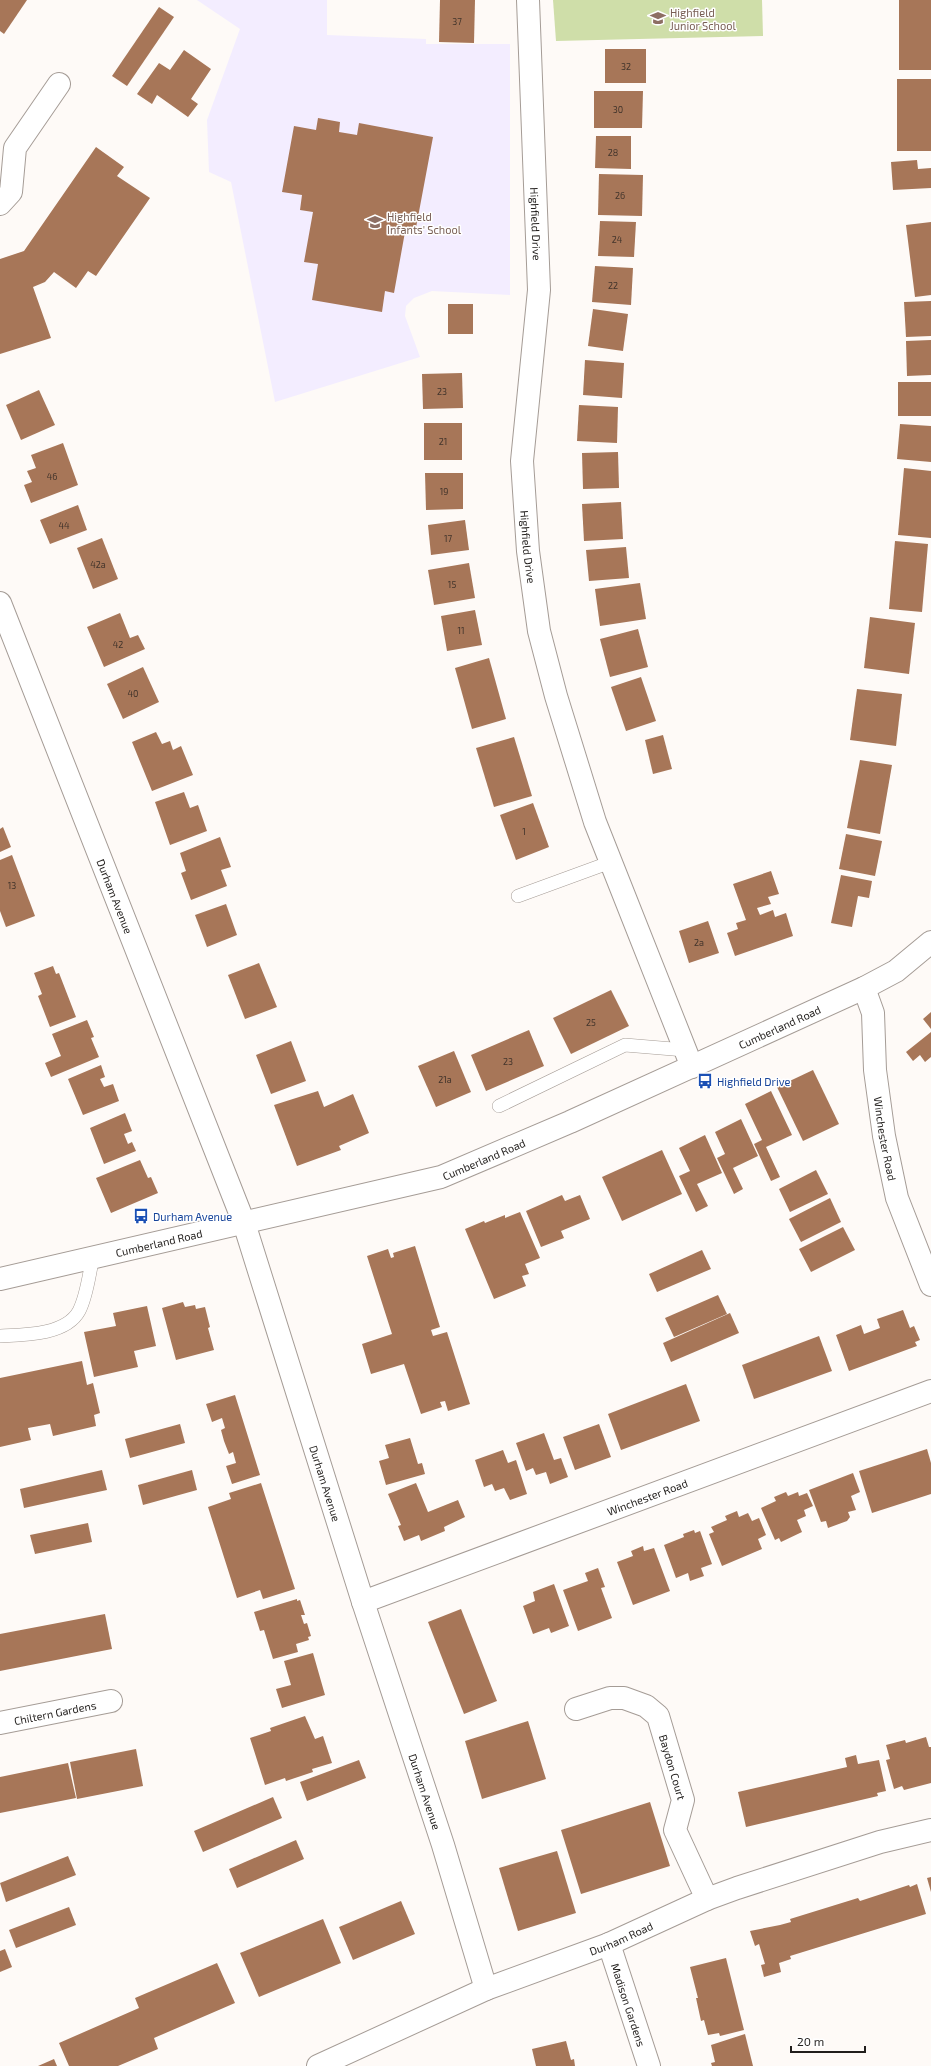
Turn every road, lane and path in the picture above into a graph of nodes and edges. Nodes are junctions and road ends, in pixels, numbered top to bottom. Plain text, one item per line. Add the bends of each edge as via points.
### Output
1 (528, 0) edge
2 (59, 84) dead end
3 (0, 204) edge
4 (0, 604) edge
5 (611, 862) junction
6 (518, 896) dead end
7 (931, 942) edge
8 (864, 988) junction
9 (689, 1059) junction
10 (499, 1106) dead end
11 (244, 1223) junction
12 (93, 1257) junction
13 (0, 1279) edge
14 (931, 1285) edge
15 (0, 1336) edge
16 (931, 1391) edge
17 (363, 1602) junction
18 (111, 1702) dead end
19 (576, 1709) dead end
20 (0, 1723) edge
21 (931, 1830) edge
22 (707, 1899) junction
23 (609, 1944) junction
24 (486, 1988) junction
25 (318, 2066) edge
26 (649, 2066) edge

1 - 5 street, Highfield Drive via 539,290 522,461 528,551 539,631 556,696 595,822
2 - 3 street via 15,148 11,192
4 - 11 street, Durham Avenue
5 - 6 lane
5 - 9 street, Highfield Drive
7 - 8 street, Cumberland Road via 896,971
8 - 9 street, Cumberland Road
8 - 14 street, Winchester Road via 873,1013 875,1070 884,1136 897,1198
9 - 10 lane via 625,1045
9 - 11 street, Cumberland Road via 570,1122 441,1176
11 - 12 street, Cumberland Road
11 - 17 street, Durham Avenue
12 - 13 street, Cumberland Road
12 - 15 lane via 83,1301 75,1317 68,1323 52,1330
16 - 17 street, Winchester Road
17 - 24 street, Durham Avenue via 443,1845
18 - 20 street, Chiltern Gardens
19 - 22 street, Baydon Court via 610,1698 624,1698 646,1706 658,1716 683,1800 675,1830
21 - 22 street, Durham Road via 880,1842
22 - 23 street, Durham Road
23 - 24 street, Durham Road
23 - 26 street, Madison Gardens
24 - 25 street, Durham Road

